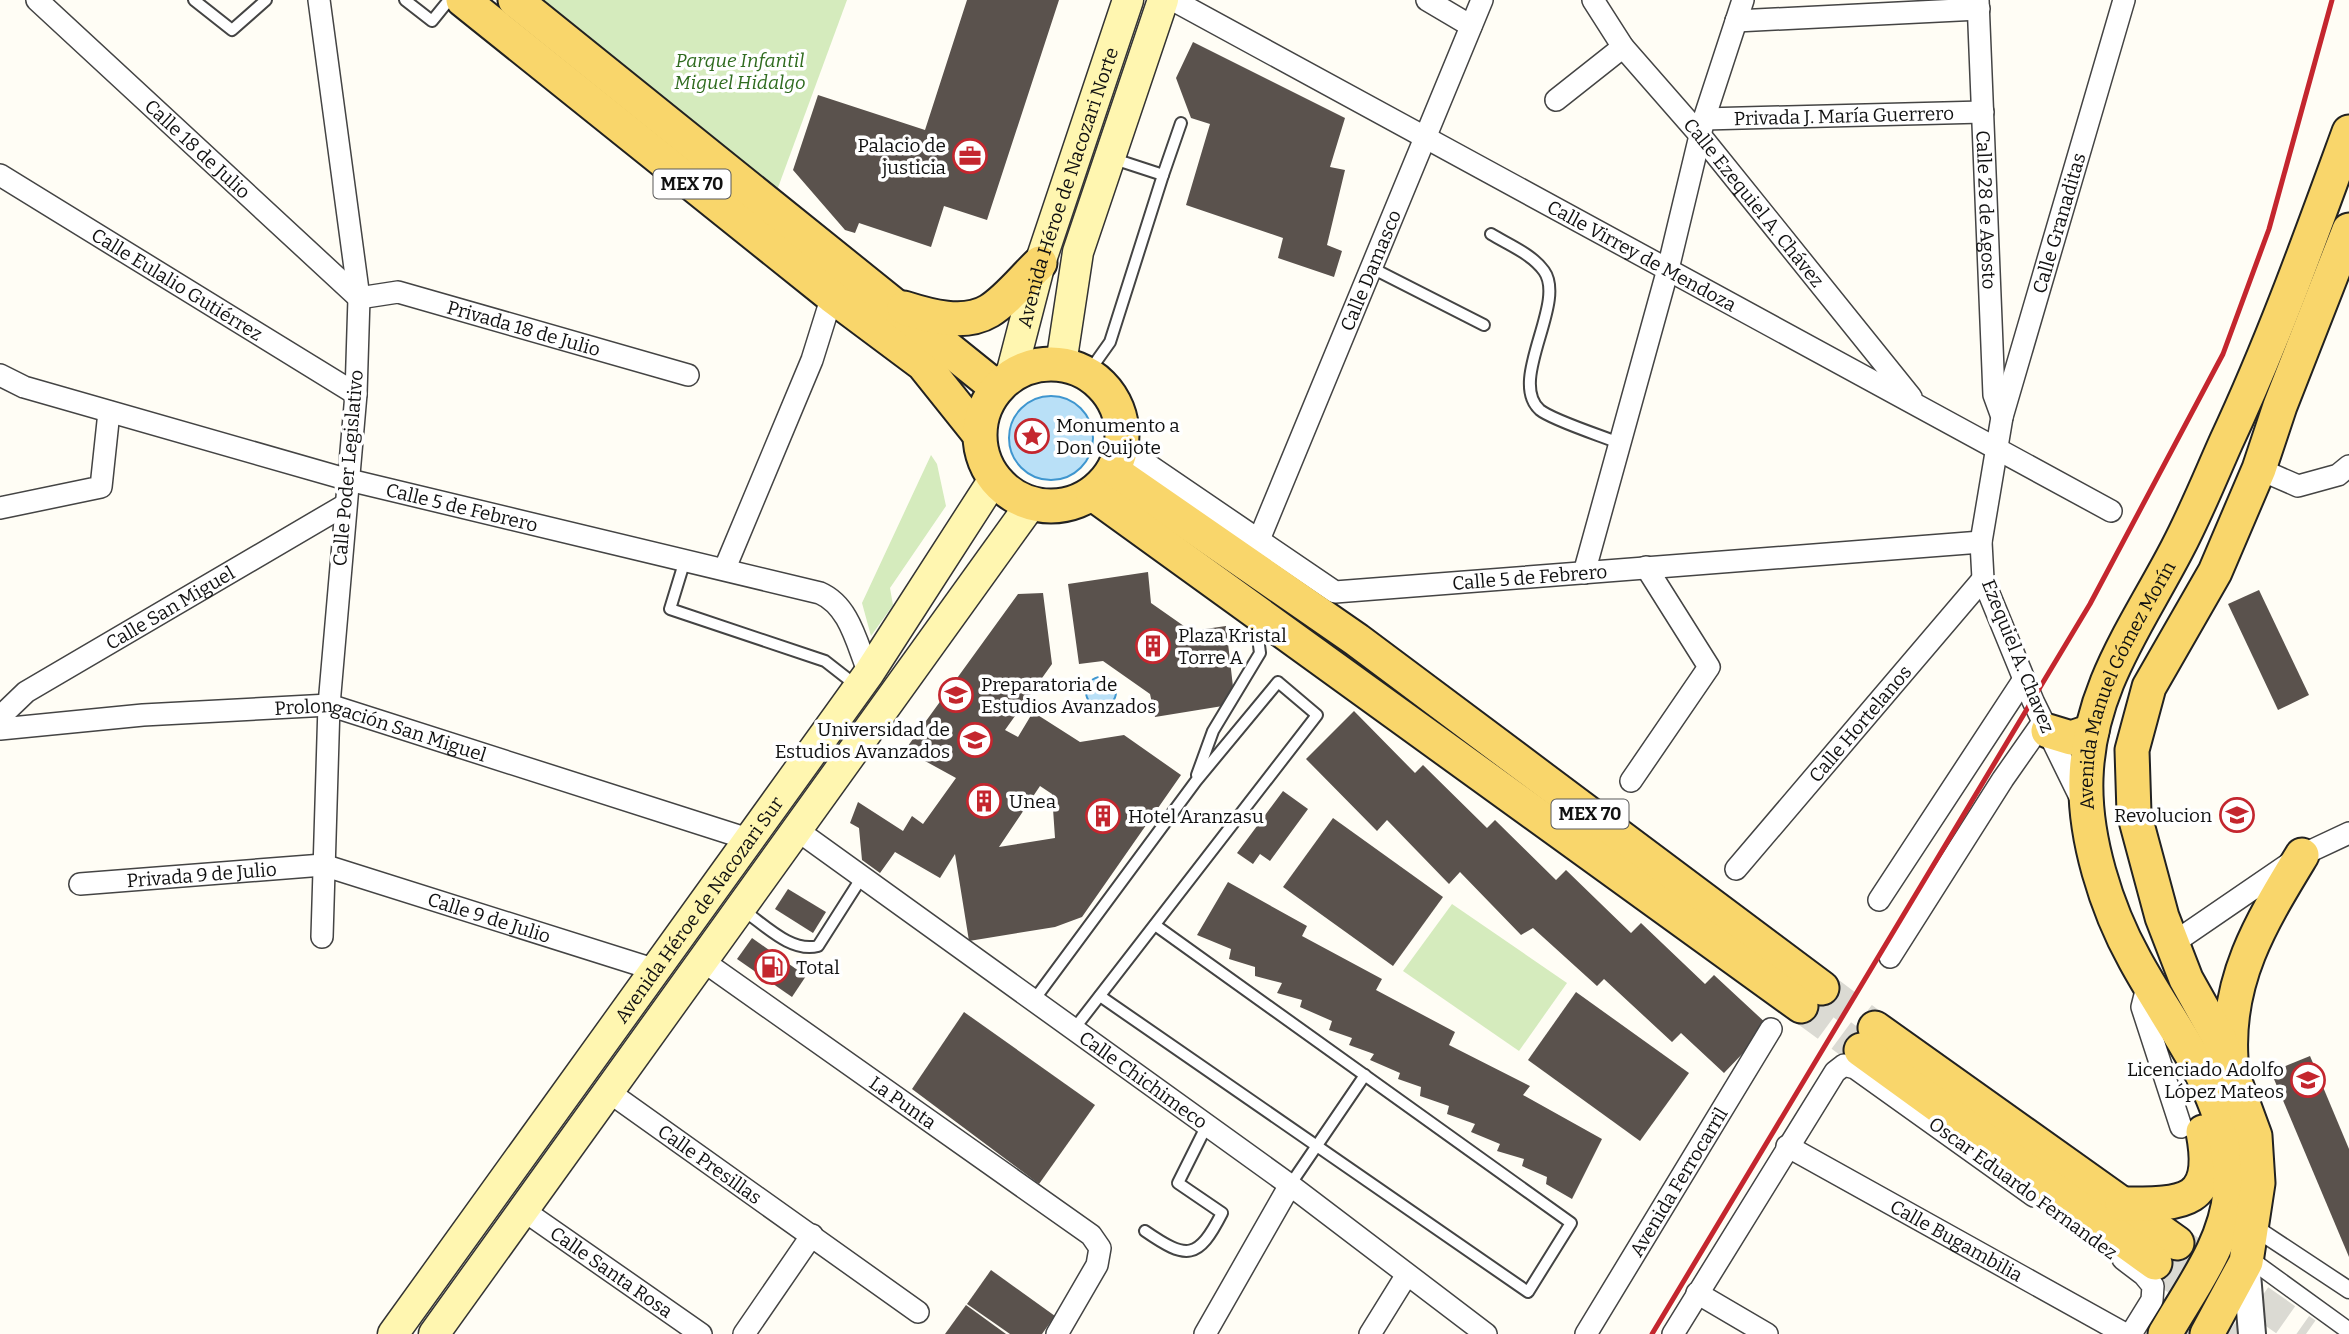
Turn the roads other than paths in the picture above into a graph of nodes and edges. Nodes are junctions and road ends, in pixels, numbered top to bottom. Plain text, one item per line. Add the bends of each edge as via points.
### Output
1 (37, 0) edge
2 (194, 0) edge
3 (266, 0) edge
4 (319, 0) edge
5 (405, 0) edge
6 (449, 0) edge
7 (463, 0) edge
8 (515, 0) edge
9 (1128, 0) edge
10 (1163, 0) edge
11 (1173, 0) edge
12 (1427, 0) edge
13 (1482, 0) edge
14 (1743, 0) edge
15 (2124, 0) edge
16 (1978, 4) edge
17 (1604, 6) edge
18 (1736, 21) junction
19 (1471, 26) junction
20 (1623, 47) junction
21 (1556, 100) dead end
22 (1983, 112) junction
23 (1181, 123) dead end
24 (1702, 127) junction
25 (2349, 132) edge
26 (1425, 137) junction
27 (1110, 158) junction
28 (0, 175) edge
29 (1163, 175) junction
30 (2349, 230) edge
31 (1491, 234) dead end
32 (1040, 263) junction
33 (1370, 267) junction
34 (1668, 269) junction
35 (832, 296) junction
36 (359, 298) junction
37 (898, 306) junction
38 (1484, 326) dead end
39 (1074, 368) junction
40 (688, 375) dead end
41 (0, 376) edge
42 (1004, 381) junction
43 (356, 394) junction
44 (1917, 405) junction
45 (109, 412) junction
46 (2002, 417) junction
47 (979, 434) junction
48 (1619, 443) junction
49 (1994, 447) junction
50 (2259, 469) junction
51 (1109, 471) junction
52 (2346, 474) edge
53 (994, 479) junction
54 (349, 480) junction
55 (1031, 504) junction
56 (345, 505) junction
57 (0, 508) edge
58 (2111, 510) dead end
59 (1258, 542) junction
60 (1981, 542) junction
61 (685, 559) junction
62 (1646, 567) junction
63 (725, 568) junction
64 (1584, 573) junction
65 (1983, 579) junction
66 (1253, 610) junction
67 (2024, 679) junction
68 (864, 680) junction
69 (329, 705) junction
70 (0, 717) edge
71 (2045, 726) junction
72 (0, 729) edge
73 (2092, 731) junction
74 (1196, 781) junction
75 (1631, 781) dead end
76 (2089, 816) junction
77 (797, 830) junction
78 (2349, 833) edge
79 (748, 839) junction
80 (2302, 855) junction
81 (323, 864) junction
82 (1736, 869) dead end
83 (862, 877) junction
84 (80, 884) dead end
85 (1879, 900) dead end
86 (2113, 908) junction
87 (741, 909) junction
88 (1155, 925) junction
89 (322, 937) dead end
90 (2172, 944) junction
91 (1890, 957) dead end
92 (704, 961) junction
93 (656, 970) junction
94 (2150, 987) junction
95 (1100, 996) junction
96 (1034, 1000) junction
97 (1074, 1029) junction
98 (1771, 1029) dead end
99 (1860, 1047) junction
100 (2231, 1069) junction
101 (1365, 1075) junction
102 (610, 1092) junction
103 (1207, 1125) junction
104 (2181, 1127) dead end
105 (1316, 1146) junction
106 (1787, 1146) junction
107 (1290, 1185) junction
108 (2122, 1204) junction
109 (523, 1210) junction
110 (1145, 1231) dead end
111 (812, 1235) junction
112 (2248, 1248) junction
113 (1406, 1276) junction
114 (2349, 1290) edge
115 (1697, 1293) junction
116 (918, 1312) dead end
117 (2349, 1331) edge
118 (393, 1334) edge
119 (434, 1334) edge
120 (701, 1334) edge
121 (744, 1334) edge
122 (1057, 1334) edge
123 (1205, 1334) edge
124 (1370, 1334) edge
125 (1486, 1334) edge
126 (1586, 1334) edge
127 (1673, 1334) edge
128 (1768, 1334) edge
129 (2125, 1334) edge
130 (2131, 1334) edge
131 (2165, 1334) edge
132 (2207, 1334) edge
133 (2252, 1334) edge

1 - 36 street, Calle 18 de Julio
2 - 3 lane via 232,30
4 - 36 street, Calle Poder Legislativo
5 - 6 lane via 432,21
7 - 35 main road, MEX 70
8 - 37 main road, MEX 70
9 - 32 main road, Avenida Héroe de Nacozari Norte
10 - 27 main road, Avenida Héroe de Nacozari Norte
11 - 26 street, Calle Virrey de Mendoza
12 - 19 street
13 - 19 street, Calle Damasco
14 - 18 street
15 - 46 street, Calle Granaditas
16 - 18 street
16 - 22 street, Calle 28 de Agosto
17 - 20 street, Calle Ezequiel A. Chávez
18 - 24 street
19 - 26 street, Calle Damasco
20 - 21 street
20 - 24 street, Calle Ezequiel A. Chávez
22 - 24 street, Privada J. María Guerrero
22 - 46 street, Calle 28 de Agosto via 1994,395
23 - 29 lane
24 - 34 street
24 - 44 street, Calle Ezequiel A. Chávez
25 - 73 main road, Avenida Manuel Gómez Morín via 2248,396 2178,548 2115,660 2099,697
26 - 33 street, Calle Damasco
26 - 34 street, Calle Virrey de Mendoza
27 - 29 lane
27 - 39 main road, Avenida Héroe de Nacozari Norte via 1078,252
28 - 43 street, Calle Eulalio Gutiérrez
29 - 39 lane via 1110,342
30 - 50 main road, Avenida Manuel Gómez Morín
31 - 48 lane via 1534,260 1546,273 1549,289 1530,379 1531,396 1540,411
32 - 37 main road via 988,312 956,319
32 - 42 main road, Avenida Héroe de Nacozari Norte
33 - 38 lane
33 - 59 street, Calle Damasco
34 - 44 street, Calle Virrey de Mendoza
34 - 48 street
35 - 47 main road, MEX 70 via 923,364
35 - 63 street via 812,360
36 - 40 street, Privada 18 de Julio via 398,292
36 - 43 street, Calle Poder Legislativo
37 - 42 main road, MEX 70
39 - 42 main road via 1032,365
39 - 51 main road via 1109,391 1122,421
41 - 45 street, Calle 5 de Febrero
42 - 47 main road via 984,411
43 - 54 street, Calle Poder Legislativo
44 - 49 street, Calle Virrey de Mendoza
45 - 54 street, Calle 5 de Febrero
45 - 57 street via 101,486
46 - 49 street, Calle Granaditas
47 - 53 main road, MEX 70
48 - 64 street
49 - 58 street, Calle Virrey de Mendoza
49 - 60 street, Ezequiel A. Chavez
50 - 52 street via 2298,486
50 - 90 main road, Avenida Manuel Gómez Morín via 2215,572 2149,687 2132,750 2134,813 2144,861
51 - 55 main road via 1058,507
51 - 59 street, Calle 5 de Febrero
51 - 66 main road, MEX 70
51 - 66 main road, MEX 70 via 1357,640 1811,997
53 - 55 main road
53 - 68 main road, Avenida Héroe de Nacozari Sur
54 - 56 street, Calle Poder Legislativo
54 - 61 street, Calle 5 de Febrero
55 - 77 main road, Avenida Héroe de Nacozari Sur
56 - 69 street, Calle Poder Legislativo
56 - 70 street, Calle San Miguel via 26,692
59 - 64 street, Calle 5 de Febrero via 1335,592
60 - 62 street, Calle 5 de Febrero
60 - 65 street, Ezequiel A. Chavez
61 - 63 street, Calle 5 de Febrero
61 - 68 lane via 670,609
62 - 64 street, Calle 5 de Febrero
62 - 75 street via 1709,667
63 - 68 street, Calle 5 de Febrero via 835,599 845,614
65 - 67 street, Ezequiel A. Chavez
65 - 82 street, Calle Hortelanos
66 - 74 lane via 1260,653 1213,731
67 - 71 street, Ezequiel A. Chavez
67 - 85 street
68 - 79 main road, Avenida Héroe de Nacozari Sur
69 - 72 street, Prolongación San Miguel via 143,715
69 - 79 street, Prolongación San Miguel
69 - 81 street, Calle Poder Legislativo
71 - 73 main road via 2071,738
71 - 76 street, Ezequiel A. Chavez
71 - 91 street via 2003,779
73 - 76 main road, Avenida Manuel Gómez Morín via 2086,779
74 - 88 lane via 1278,682 1317,715
74 - 96 lane
76 - 86 main road, Avenida Manuel Gómez Morín via 2095,854
77 - 83 street, Calle Chichimeco
77 - 87 main road, Avenida Héroe de Nacozari Sur
78 - 80 street
79 - 93 main road, Avenida Héroe de Nacozari Sur
80 - 90 street
80 - 100 main road via 2256,931 2240,976 2230,1037
81 - 84 street, Privada 9 de Julio
81 - 89 street, Calle Poder Legislativo
81 - 93 street, Calle 9 de Julio
83 - 87 lane via 818,946 805,949 791,943
83 - 96 street, Calle Chichimeco
86 - 90 main road via 2129,926
86 - 94 main road, Avenida Manuel Gómez Morín
87 - 92 main road, Avenida Héroe de Nacozari Sur
88 - 95 lane
88 - 101 lane
90 - 100 main road, Avenida Manuel Gómez Morín
92 - 102 main road, Avenida Héroe de Nacozari Sur
92 - 122 street, La Punta via 1091,1235 1100,1248 1097,1265
93 - 118 main road, Avenida Héroe de Nacozari Sur
94 - 104 street via 2142,1007
94 - 108 main road via 2164,1040 2203,1130 2208,1169 2194,1194 2177,1201
94 - 131 main road, Avenida Manuel Gómez Morín via 2194,1056 2217,1105 2229,1152 2230,1194 2216,1245
95 - 97 lane
95 - 105 lane
96 - 97 street, Calle Chichimeco
97 - 103 street, Calle Chichimeco
98 - 126 street, Avenida Ferrocarril
99 - 106 street via 1835,1072
99 - 108 main road
99 - 108 main road via 2166,1253
99 - 130 street, Oscar Eduardo Fernandez via 1855,1068 2144,1275 2153,1286 2152,1300
100 - 112 main road, Avenida Manuel Gómez Morín via 2255,1136 2258,1184
101 - 105 lane
101 - 105 lane via 1571,1223 1528,1292
102 - 109 main road, Avenida Héroe de Nacozari Sur
102 - 111 street, Calle Presillas
103 - 107 street, Calle Chichimeco
103 - 110 lane via 1178,1183 1222,1213 1217,1222 1203,1244 1190,1251 1172,1250
105 - 107 lane
106 - 115 street
106 - 129 street, Calle Bugambilia
107 - 113 street, Calle Chichimeco
107 - 123 street
109 - 119 main road, Avenida Héroe de Nacozari Sur
109 - 120 street, Calle Santa Rosa
111 - 116 street, Calle Presillas
111 - 121 street
112 - 114 street
112 - 117 street
112 - 132 main road
112 - 133 street
113 - 124 street
113 - 125 street, Calle Chichimeco
115 - 127 street
115 - 128 street

